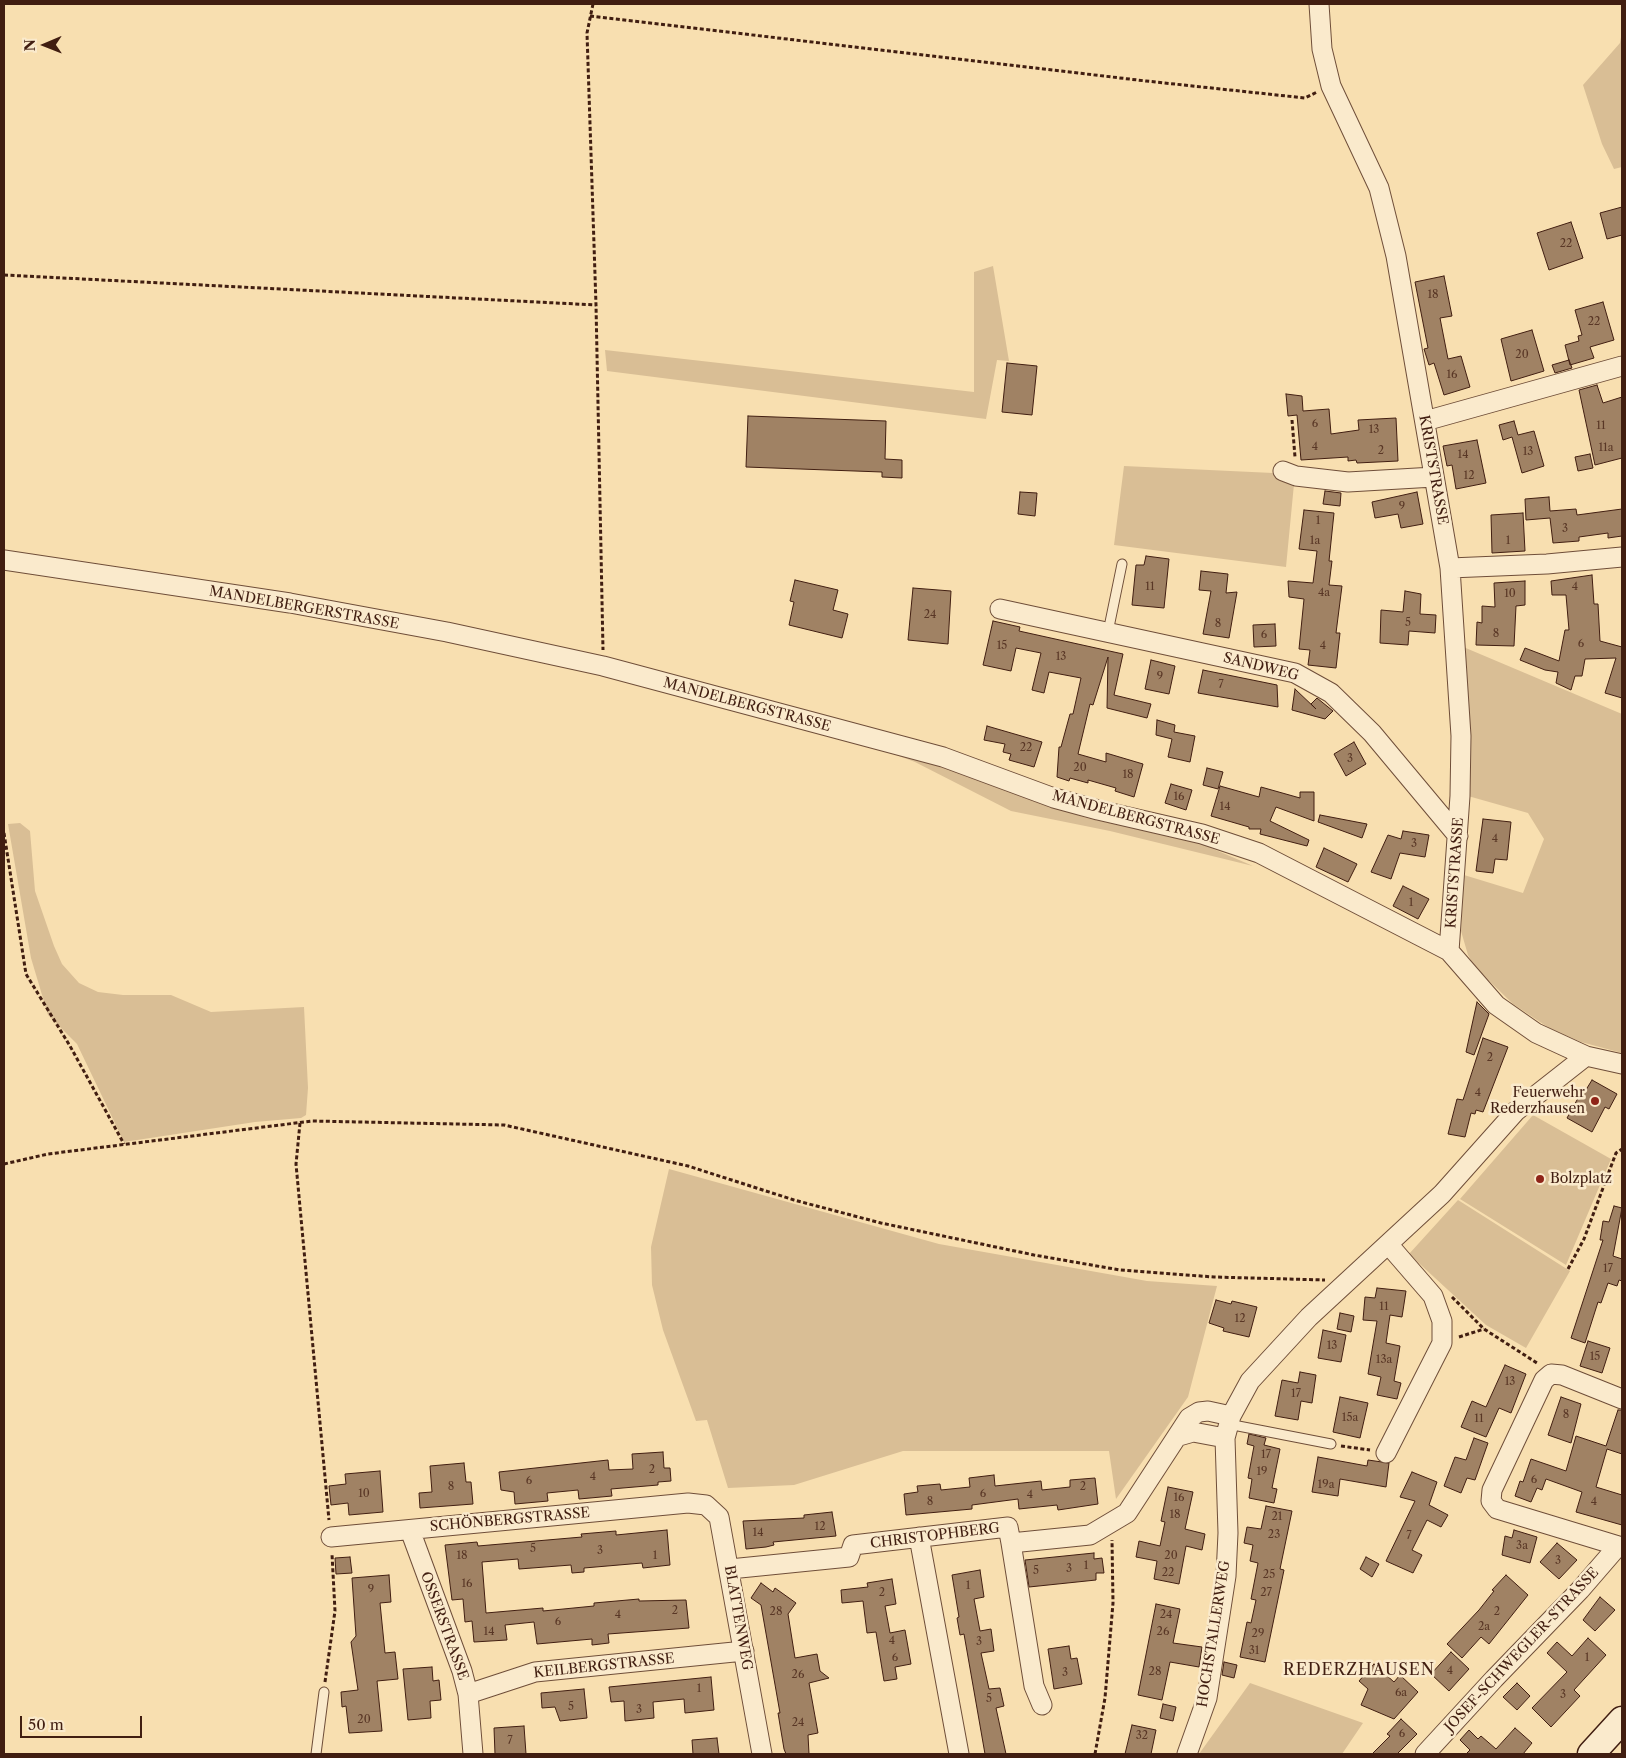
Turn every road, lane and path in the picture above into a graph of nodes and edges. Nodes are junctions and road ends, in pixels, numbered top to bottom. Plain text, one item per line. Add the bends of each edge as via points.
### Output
1 (593, 4) edge
2 (1319, 4) edge
3 (590, 16) junction
4 (1332, 86) junction
5 (4, 275) edge
6 (596, 305) junction
7 (1622, 366) edge
8 (1292, 420) dead end
9 (1425, 421) junction
10 (1290, 474) joint
11 (1434, 477) junction
12 (1622, 557) edge
13 (4, 560) edge
14 (1122, 564) dead end
15 (1450, 568) junction
16 (1000, 608) dead end
17 (1108, 632) junction
18 (603, 666) junction
19 (4, 832) edge
20 (1458, 836) junction
21 (1449, 951) junction
22 (1586, 1056) junction
23 (1622, 1064) edge
24 (300, 1123) junction
25 (124, 1144) junction
26 (1622, 1149) edge
27 (4, 1164) edge
28 (1388, 1244) junction
29 (1568, 1269) dead end
30 (1345, 1284) junction
31 (1450, 1295) dead end
32 (1484, 1328) junction
33 (1442, 1343) junction
34 (1551, 1374) junction
35 (1622, 1398) edge
36 (1228, 1426) junction
37 (1331, 1444) joint
38 (1386, 1453) joint
39 (688, 1503) joint
40 (1109, 1525) junction
41 (410, 1530) junction
42 (332, 1537) junction
43 (919, 1537) junction
44 (1011, 1543) junction
45 (1620, 1547) edge
46 (730, 1569) junction
47 (744, 1652) junction
48 (324, 1692) joint
49 (468, 1694) junction
50 (1042, 1705) dead end
51 (1622, 1720) edge
52 (316, 1754) edge
53 (473, 1754) edge
54 (762, 1754) edge
55 (958, 1754) edge
56 (1095, 1754) edge
57 (1187, 1754) edge
58 (1424, 1754) edge
59 (1591, 1754) edge

1 - 3 path
2 - 4 street, KRISTSTRASSE via 1322,49
3 - 4 path via 1304,98
3 - 6 path via 586,34
4 - 9 street, KRISTSTRASSE via 1379,188 1396,256
5 - 6 path
6 - 18 path
7 - 9 street
8 - 10 path
9 - 11 street, KRISTSTRASSE
10 - 11 street via 1348,482
11 - 15 street, KRISTSTRASSE
12 - 15 street
13 - 18 street, MANDELBERGERSTRASSE via 290,603 447,632
14 - 17 lane
15 - 20 street, KRISTSTRASSE via 1461,736
16 - 17 street, SANDWEG
17 - 20 street, SANDWEG via 1295,673 1331,693 1372,733
18 - 21 street, MANDELBERGSTRASSE via 944,757 1054,798 1202,834 1259,853
19 - 25 path via 26,974
20 - 21 street, KRISTSTRASSE
21 - 22 street, MANDELBERGSTRASSE via 1496,1005 1536,1033
22 - 23 street, MANDELBERGSTRASSE
22 - 28 street via 1516,1112 1442,1194
24 - 25 path
24 - 30 path via 504,1125 688,1166 794,1200 881,1223 1034,1255 1120,1270 1214,1277 1320,1279
24 - 42 path via 296,1164
25 - 27 path via 48,1154
26 - 29 path via 1616,1153 1584,1239
28 - 30 street
28 - 33 street via 1433,1296 1442,1321
30 - 36 street via 1258,1370
31 - 32 path
32 - 33 path
32 - 34 path
33 - 38 street
34 - 35 street via 1562,1375
34 - 45 street via 1544,1380 1496,1481 1491,1501 1497,1509
36 - 37 lane
36 - 40 street, CHRISTOPHBERG via 1179,1436 1127,1513
36 - 57 street, HOCHSTALLERWEG via 1226,1576 1207,1698
37 - 38 path
39 - 41 street, SCHÖNBERGSTRASSE
39 - 46 street, BLATTENWEG via 706,1505 719,1517
40 - 44 street, CHRISTOPHBERG via 1090,1535
40 - 56 path via 1113,1545 1113,1603 1105,1698
41 - 42 street, SCHÖNBERGSTRASSE
41 - 49 street, OSSERSTRASSE
42 - 48 path via 336,1611
43 - 44 street, CHRISTOPHBERG via 1008,1528
43 - 46 street, CHRISTOPHBERG via 853,1545 849,1557
43 - 55 street
44 - 50 street via 1034,1686
45 - 58 street, JOSEF-SCHWEGLER-STRASSE
46 - 47 street, BLATTENWEG
47 - 49 street, KEILBERGSTRASSE via 535,1672
47 - 54 street, BLATTENWEG
48 - 52 lane
49 - 53 street, OSSERSTRASSE
51 - 59 main road

